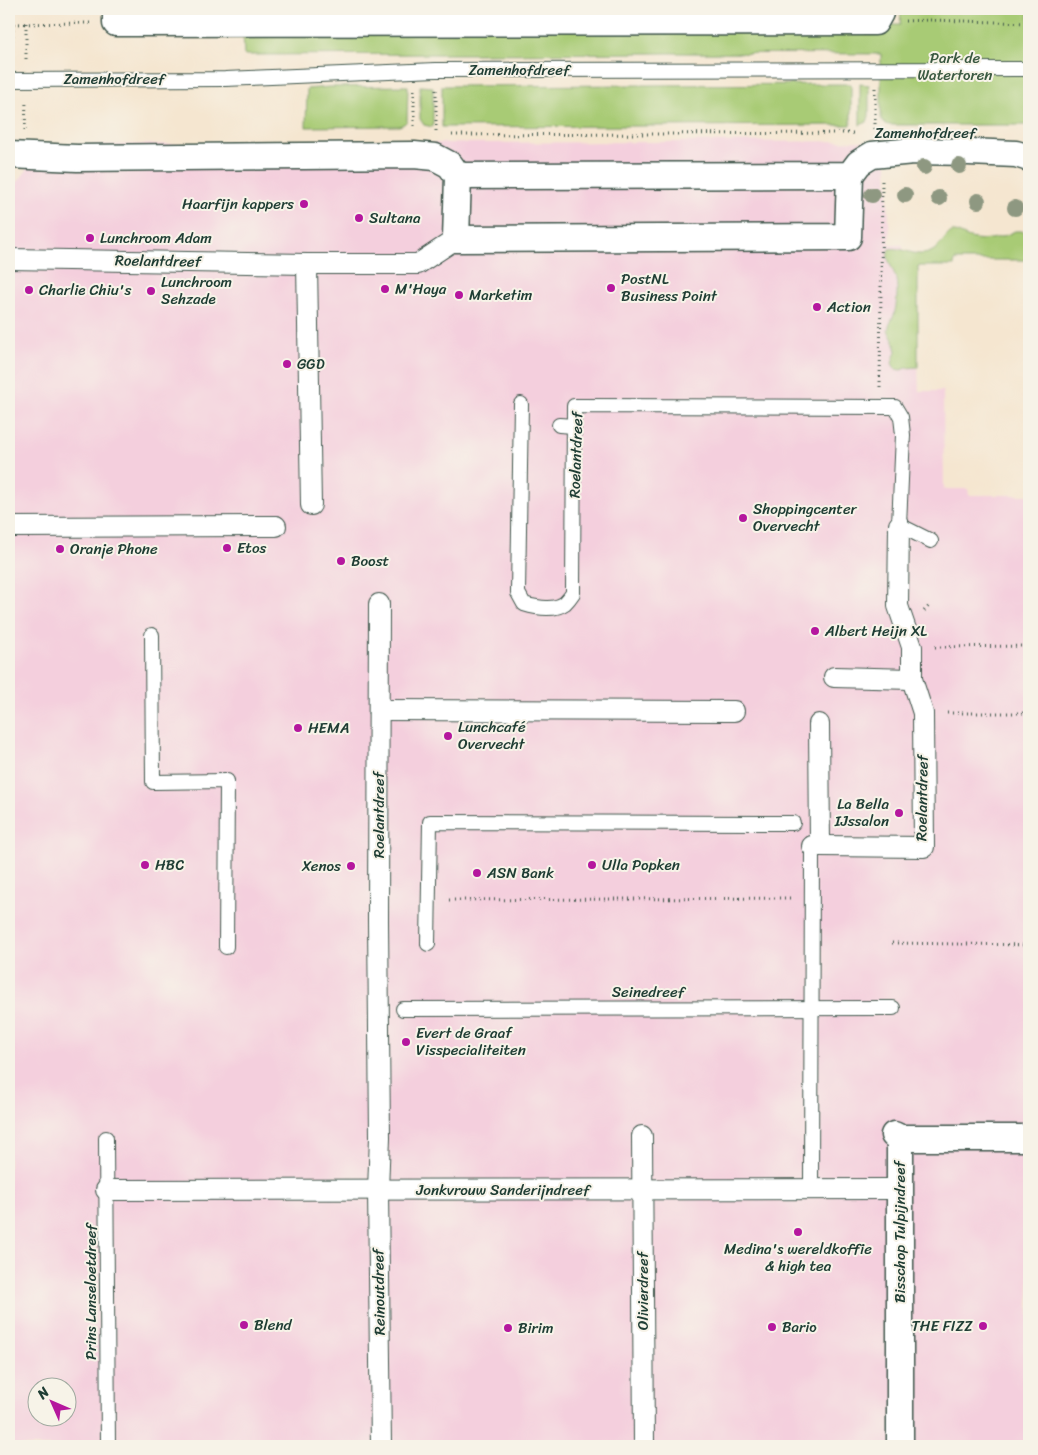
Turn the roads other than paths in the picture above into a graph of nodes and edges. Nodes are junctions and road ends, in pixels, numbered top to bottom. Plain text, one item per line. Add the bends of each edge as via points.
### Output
1 (878, 15) edge
2 (116, 16) edge
3 (412, 16) edge
4 (555, 16) edge
5 (1029, 69) edge
6 (9, 80) edge
7 (9, 155) edge
8 (1029, 158) edge
9 (850, 175) junction
10 (458, 176) junction
11 (456, 239) junction
12 (9, 259) edge
13 (307, 264) junction
14 (522, 404) dead end
15 (559, 425) dead end
16 (574, 426) junction
17 (311, 504) dead end
18 (900, 524) junction
19 (276, 526) dead end
20 (9, 527) edge
21 (932, 542) dead end
22 (379, 604) dead end
23 (152, 635) dead end
24 (834, 677) dead end
25 (912, 678) junction
26 (379, 710) junction
27 (734, 711) dead end
28 (819, 724) dead end
29 (793, 823) dead end
30 (816, 846) junction
31 (428, 944) dead end
32 (226, 947) dead end
33 (811, 1008) junction
34 (893, 1008) dead end
35 (403, 1009) dead end
36 (642, 1136) dead end
37 (380, 1137) joint
38 (106, 1138) dead end
39 (1029, 1138) edge
40 (900, 1189) junction
41 (106, 1190) junction
42 (378, 1190) junction
43 (643, 1190) junction
44 (811, 1190) junction
45 (108, 1446) edge
46 (381, 1446) edge
47 (644, 1446) edge
48 (900, 1446) edge

1 - 4 street
2 - 3 street
3 - 4 street
5 - 6 lane, Zamenhofdreef via 436,70 225,78
7 - 10 street via 77,158 414,155 435,157 450,165
8 - 9 street, Zamenhofdreef via 1016,154 969,152 872,154
9 - 10 street
9 - 11 street via 848,237
10 - 11 street
11 - 13 street, Roelantdreef via 418,264
12 - 13 street, Roelantdreef
13 - 17 street
14 - 16 lane, Roelantdreef via 518,593 524,604 538,608 564,604 573,593
15 - 16 lane
16 - 18 lane, Roelantdreef via 574,406 895,408 901,417 903,435
18 - 21 lane
18 - 25 street, Roelantdreef via 898,606 912,647
19 - 20 street
22 - 26 street, Roelantdreef
23 - 32 lane via 153,782 227,781
24 - 25 street
25 - 30 street, Roelantdreef via 923,713 924,847
26 - 27 street
26 - 37 street, Roelantdreef
28 - 30 street
29 - 31 lane via 430,822
30 - 33 lane via 811,898
33 - 34 lane, Seinedreef
33 - 35 lane, Seinedreef
33 - 44 lane
36 - 43 street, Olivierdreef
37 - 42 street, Reinoutdreef
38 - 41 lane, Prins Lanseloetdreef
39 - 40 street, Bisschop Tulpijndreef via 897,1136
40 - 44 street, Jonkvrouw Sanderijndreef
40 - 48 street, Bisschop Tulpijndreef
41 - 42 street, Jonkvrouw Sanderijndreef
41 - 45 lane, Prins Lanseloetdreef
42 - 43 street, Jonkvrouw Sanderijndreef
42 - 46 street, Reinoutdreef
43 - 44 street, Jonkvrouw Sanderijndreef
43 - 47 street, Olivierdreef

